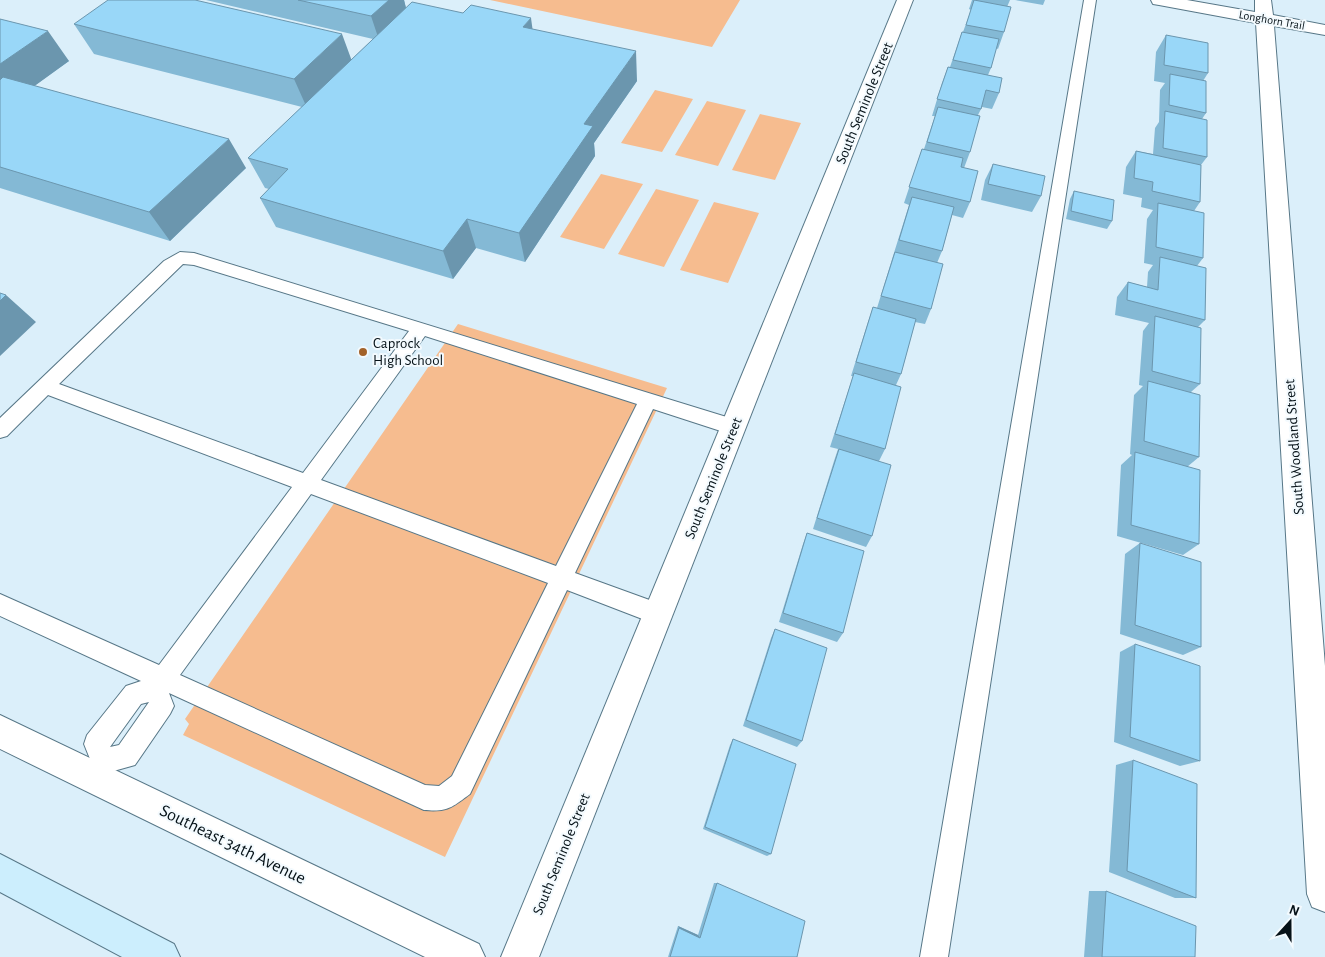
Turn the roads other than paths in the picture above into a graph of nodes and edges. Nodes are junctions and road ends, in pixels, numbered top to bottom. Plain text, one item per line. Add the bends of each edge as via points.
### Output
1 (905, 0) edge
2 (1090, 0) edge
3 (1159, 0) edge
4 (1264, 9) edge
5 (1325, 30) edge
6 (421, 328) junction
7 (44, 386) junction
8 (648, 400) junction
9 (733, 427) junction
10 (0, 430) edge
11 (306, 483) junction
12 (562, 578) junction
13 (0, 605) edge
14 (658, 614) junction
15 (160, 684) junction
16 (0, 732) edge
17 (98, 768) junction
18 (0, 872) edge
19 (1325, 894) edge
20 (161, 957) edge
21 (466, 957) edge
22 (520, 957) edge
23 (934, 957) edge

1 - 9 street, South Seminole Street
2 - 23 lane
3 - 4 street, Longhorn Trail
4 - 5 street, Longhorn Trail
4 - 19 street, South Woodland Street
6 - 7 lane via 194,258 180,258
6 - 8 lane
6 - 11 lane
7 - 10 lane
7 - 11 lane
8 - 9 lane
8 - 12 lane
9 - 14 street, South Seminole Street
11 - 12 lane
11 - 15 lane
12 - 14 lane
12 - 15 lane via 461,785 443,799 424,796
13 - 15 lane
14 - 22 street, South Seminole Street
15 - 17 lane via 162,706 126,756
16 - 17 street, Southeast 34th Avenue
17 - 21 street, Southeast 34th Avenue
18 - 20 main road

